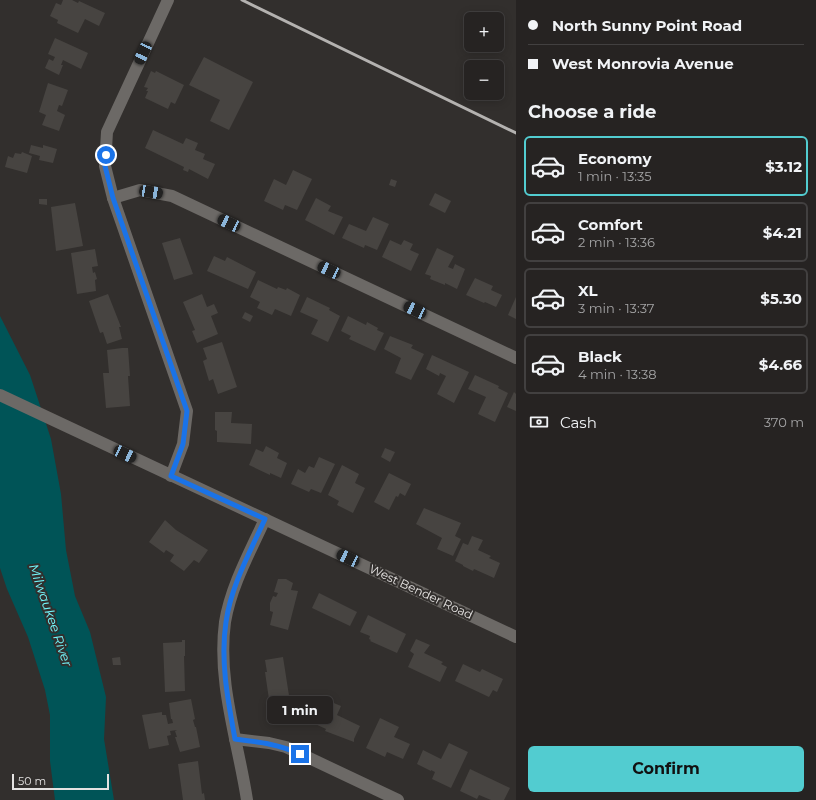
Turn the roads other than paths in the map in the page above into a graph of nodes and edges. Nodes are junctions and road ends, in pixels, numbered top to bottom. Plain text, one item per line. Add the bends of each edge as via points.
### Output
1 (168, 0) edge
2 (113, 198) junction
3 (516, 358) edge
4 (0, 395) edge
5 (171, 476) junction
6 (265, 519) junction
7 (516, 637) edge
8 (235, 739) junction
9 (247, 800) edge
10 (398, 800) edge

1 - 2 street via 107,132 105,166
2 - 3 street via 140,190 172,196
2 - 5 street via 187,411 183,444
4 - 5 street, West Bender Road
5 - 6 street, West Bender Road
6 - 7 street, West Bender Road
6 - 8 street via 239,578 226,621 223,666
8 - 9 street
8 - 10 street via 286,747

